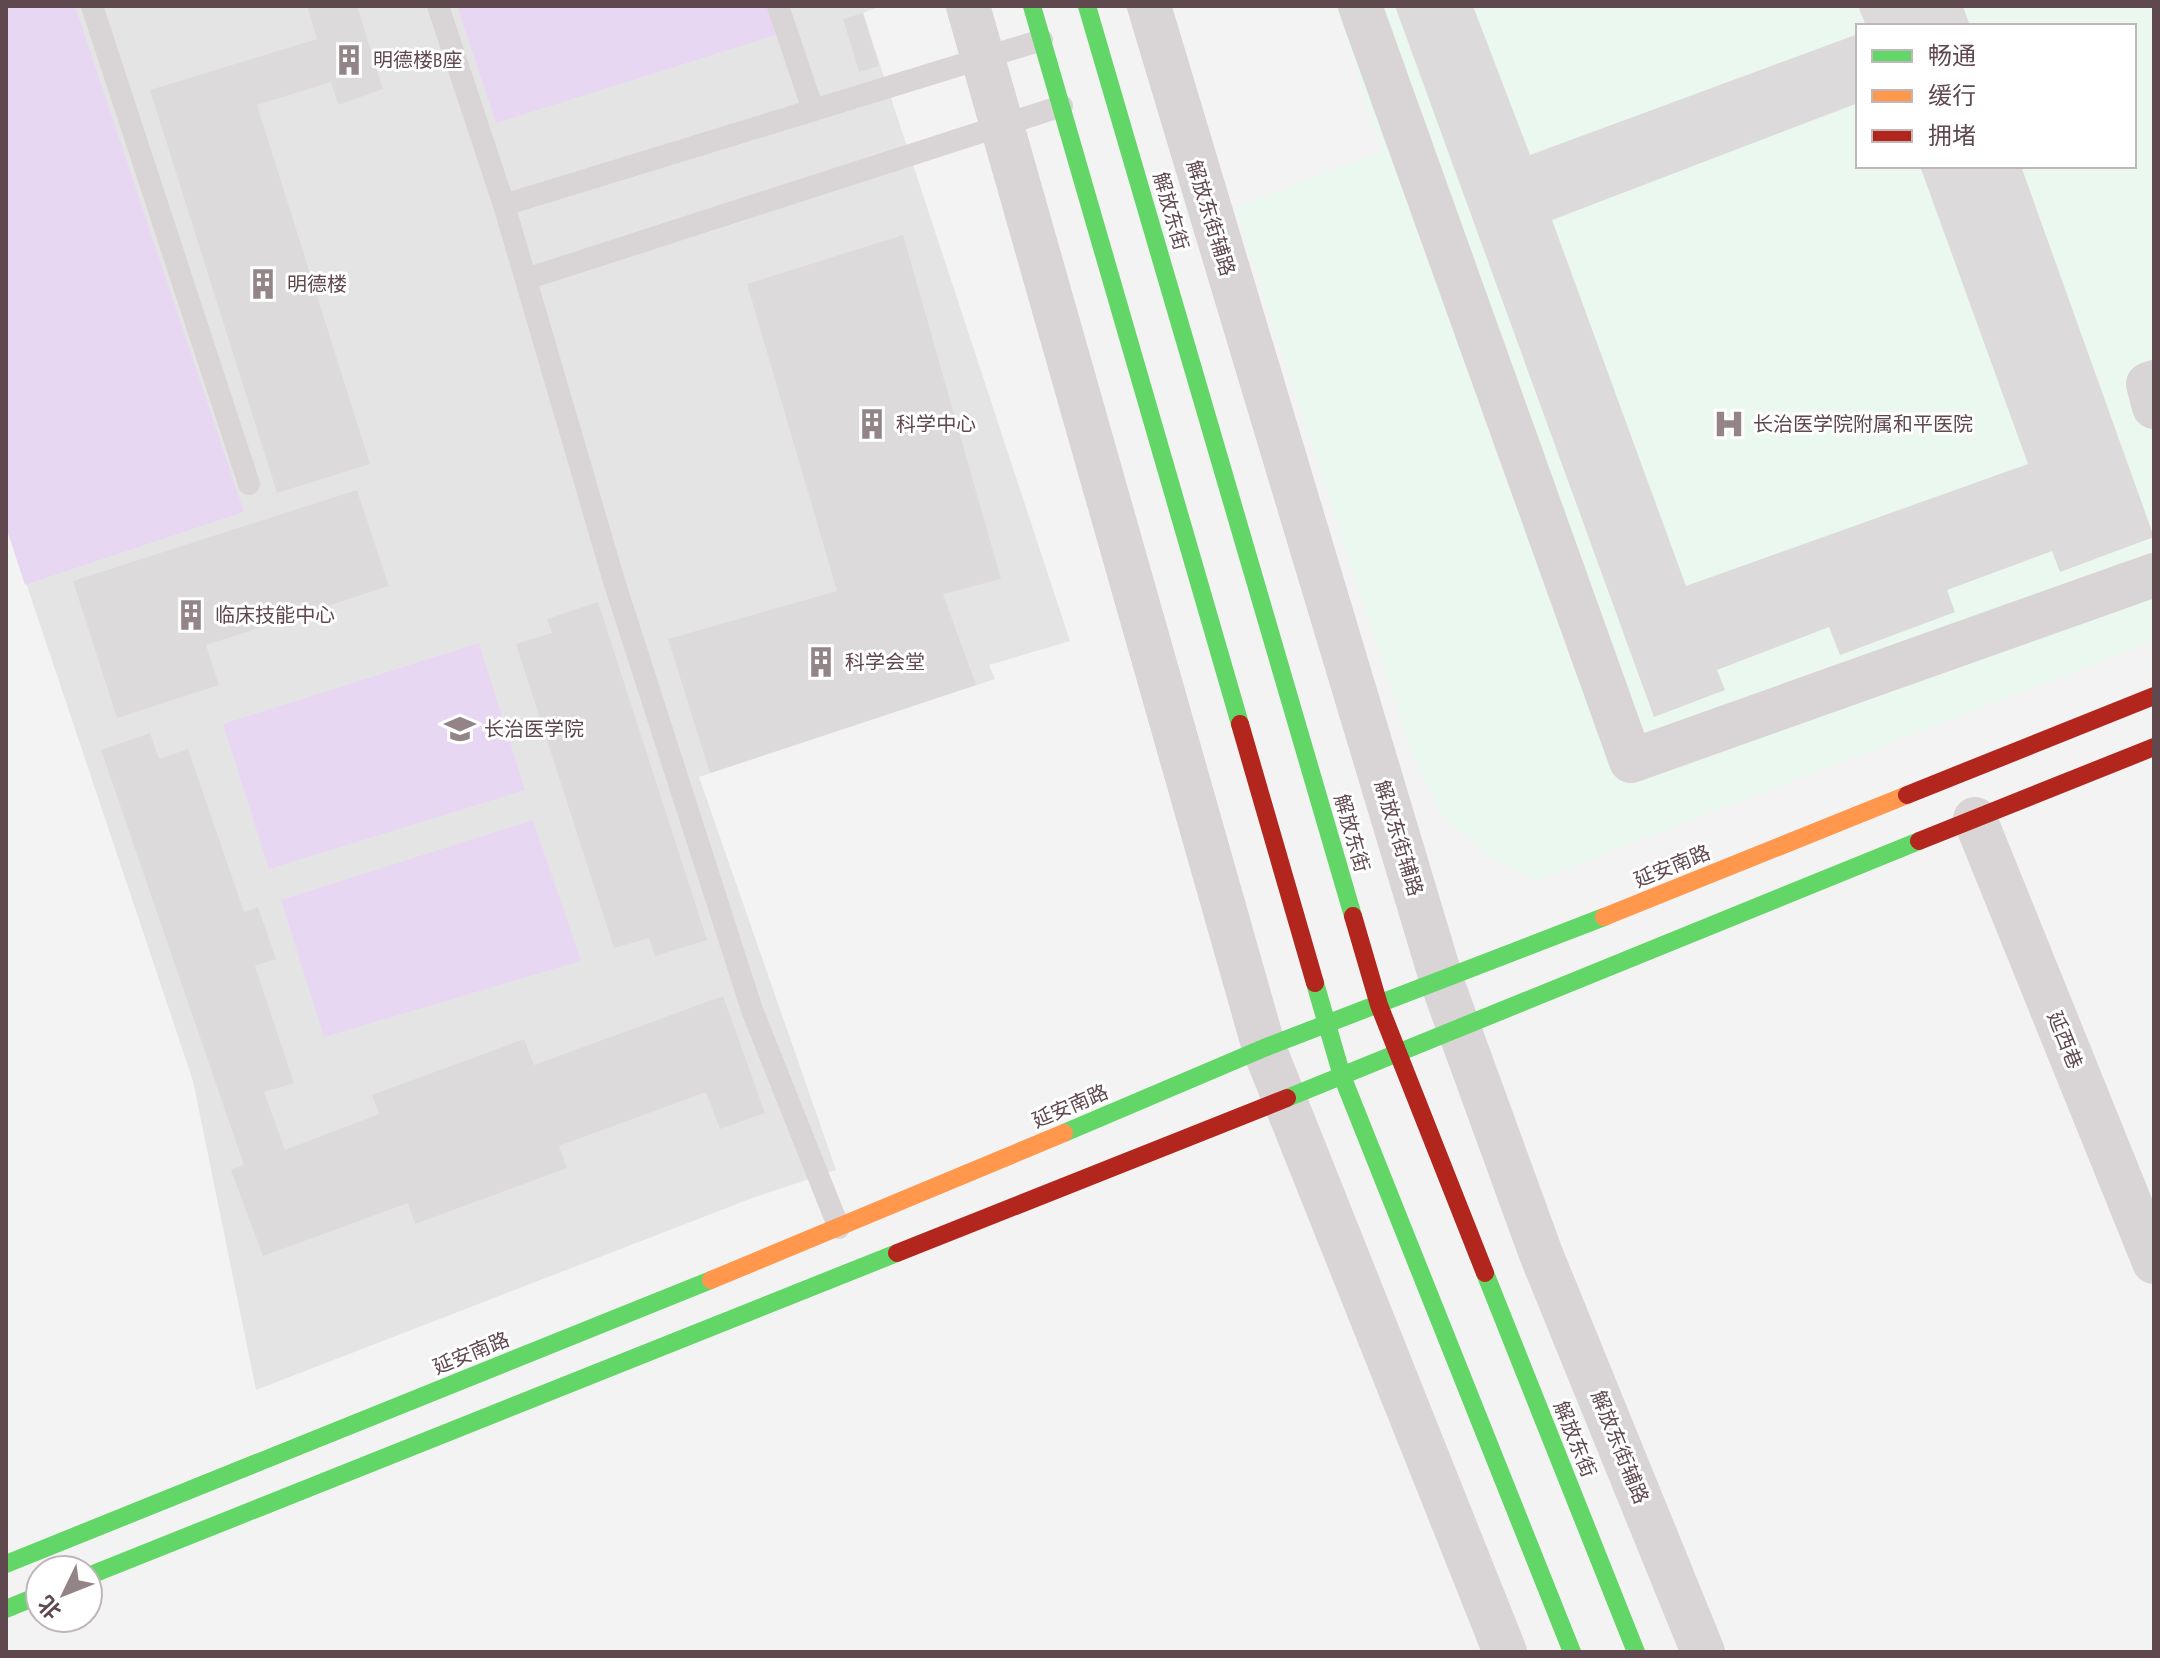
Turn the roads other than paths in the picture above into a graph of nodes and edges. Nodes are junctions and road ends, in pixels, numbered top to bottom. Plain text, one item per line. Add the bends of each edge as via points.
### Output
1 (92, 6) edge
2 (438, 6) edge
3 (778, 6) edge
4 (968, 6) edge
5 (1032, 6) edge
6 (1087, 6) edge
7 (1149, 6) edge
8 (1360, 6) edge
9 (1042, 40) junction
10 (983, 59) junction
11 (1062, 106) junction
12 (813, 110) junction
13 (1002, 125) junction
14 (504, 205) junction
15 (526, 279) junction
16 (2154, 382) edge
17 (2154, 407) edge
18 (249, 484) dead end
19 (2154, 575) edge
20 (2154, 696) edge
21 (2154, 747) edge
22 (1975, 819) junction
23 (1442, 982) junction
24 (1379, 1005) junction
25 (1327, 1023) junction
26 (1458, 1026) junction
27 (1264, 1048) junction
28 (1397, 1054) junction
29 (1342, 1076) junction
30 (1283, 1098) junction
31 (839, 1228) junction
32 (2154, 1262) edge
33 (6, 1564) edge
34 (104, 1570) edge
35 (1505, 1652) edge
36 (1572, 1652) edge
37 (1636, 1652) edge
38 (1703, 1652) edge

1 - 18 lane
2 - 14 lane
3 - 12 lane
4 - 10 street
5 - 9 main road
6 - 24 main road, 解放东街
7 - 23 street, 解放东街辅路
8 - 19 street via 1631,761
9 - 10 lane
9 - 11 main road
10 - 12 lane
10 - 13 street
11 - 13 lane
11 - 25 main road
12 - 14 lane
13 - 15 lane
13 - 27 street
14 - 15 lane
15 - 31 lane via 614,581 752,1010
16 - 17 street via 2148,384
20 - 23 main road, 延安南路
21 - 22 main road
22 - 26 main road
22 - 32 street, 延西巷
23 - 24 main road, 延安南路
23 - 26 street, 解放东街辅路
24 - 25 main road, 延安南路
24 - 28 main road, 解放东街
25 - 27 main road, 延安南路
25 - 29 main road
26 - 28 main road
26 - 38 street, 解放东街辅路 via 1541,1254
27 - 30 street
27 - 31 main road, 延安南路
28 - 29 main road
28 - 37 main road, 解放东街
29 - 30 main road
29 - 36 main road
30 - 34 main road
30 - 35 street
31 - 33 main road, 延安南路

